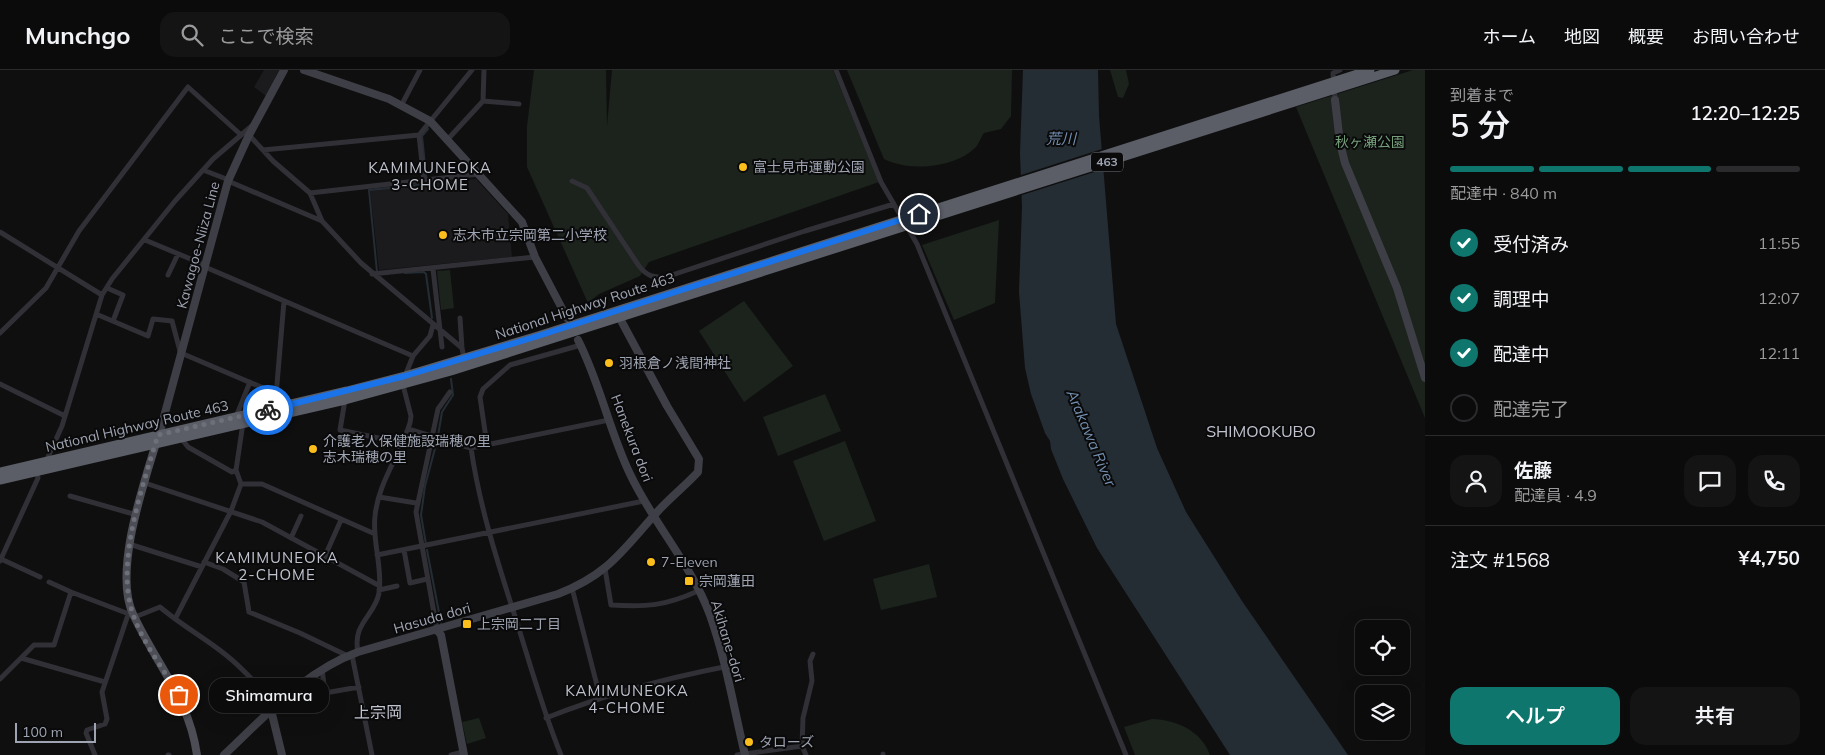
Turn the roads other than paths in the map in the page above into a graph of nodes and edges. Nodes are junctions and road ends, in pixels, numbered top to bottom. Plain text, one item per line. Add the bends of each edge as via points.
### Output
1 (284, 70) edge
2 (304, 70) edge
3 (420, 70) edge
4 (472, 70) edge
5 (484, 70) edge
6 (836, 70) edge
7 (1340, 70) edge
8 (1370, 70) edge
9 (1394, 70) edge
10 (1335, 100) joint
11 (483, 101) junction
12 (402, 104) junction
13 (519, 104) dead end
14 (430, 121) junction
15 (244, 135) junction
16 (419, 135) junction
17 (448, 139) junction
18 (263, 150) junction
19 (203, 170) junction
20 (480, 174) junction
21 (228, 181) junction
22 (424, 181) junction
23 (572, 181) dead end
24 (310, 193) junction
25 (894, 204) junction
26 (322, 221) junction
27 (0, 232) edge
28 (145, 240) junction
29 (818, 250) junction
30 (178, 254) junction
31 (535, 257) junction
32 (205, 266) junction
33 (58, 268) junction
34 (433, 268) junction
35 (168, 274) dead end
36 (372, 274) junction
37 (107, 288) junction
38 (102, 295) junction
39 (284, 301) junction
40 (96, 314) junction
41 (618, 314) junction
42 (460, 318) dead end
43 (567, 318) dead end
44 (113, 321) junction
45 (433, 325) junction
46 (440, 330) junction
47 (0, 333) edge
48 (580, 342) joint
49 (442, 347) dead end
50 (462, 348) junction
51 (181, 353) junction
52 (413, 356) junction
53 (464, 358) junction
54 (1425, 378) edge
55 (404, 381) junction
56 (250, 382) junction
57 (0, 384) edge
58 (450, 392) dead end
59 (275, 394) junction
60 (345, 400) junction
61 (275, 408) junction
62 (65, 416) junction
63 (240, 420) junction
64 (609, 420) junction
65 (408, 429) junction
66 (433, 436) junction
67 (181, 438) junction
68 (157, 440) junction
69 (402, 443) junction
70 (487, 445) junction
71 (471, 448) junction
72 (49, 460) junction
73 (236, 470) junction
74 (37, 471) junction
75 (0, 472) edge
76 (0, 480) edge
77 (145, 482) junction
78 (241, 484) junction
79 (70, 496) dead end
80 (379, 497) junction
81 (644, 502) junction
82 (416, 503) junction
83 (231, 511) junction
84 (137, 516) junction
85 (301, 516) dead end
86 (652, 517) junction
87 (341, 520) junction
88 (375, 534) junction
89 (490, 534) junction
90 (291, 538) junction
91 (129, 544) junction
92 (421, 547) junction
93 (404, 550) junction
94 (377, 555) junction
95 (325, 556) junction
96 (1, 560) edge
97 (203, 564) junction
98 (604, 569) junction
99 (40, 577) dead end
100 (427, 579) junction
101 (49, 582) dead end
102 (397, 586) dead end
103 (379, 588) junction
104 (572, 588) junction
105 (698, 591) junction
106 (71, 592) junction
107 (512, 607) junction
108 (131, 613) junction
109 (174, 619) junction
110 (437, 630) junction
111 (353, 654) junction
112 (813, 654) dead end
113 (21, 658) junction
114 (724, 667) junction
115 (322, 669) junction
116 (0, 679) edge
117 (104, 682) junction
118 (359, 687) junction
119 (600, 697) junction
120 (273, 708) junction
121 (546, 718) junction
122 (802, 746) junction
123 (463, 754) edge
124 (742, 754) edge
125 (95, 755) edge
126 (197, 755) edge
127 (224, 755) edge
128 (282, 755) edge
129 (372, 755) edge
130 (451, 755) edge
131 (561, 755) edge
132 (806, 755) edge
133 (1126, 755) edge

1 - 15 street, Kawagoe-Niiza Line via 255,123
2 - 12 street
3 - 12 street
4 - 14 street
5 - 11 street
6 - 25 street via 881,182
7 - 10 street via 1333,73
8 - 29 highway, National Highway Route 463 / 463
9 - 29 highway, National Highway Route 463 / 463
10 - 54 street via 1346,163 1397,288
11 - 13 street
11 - 17 street
12 - 14 street
14 - 16 street
14 - 17 street
15 - 18 street
15 - 19 street
15 - 21 street, Kawagoe-Niiza Line
15 - 33 street via 188,87 79,231
16 - 18 street
16 - 22 street
17 - 20 street
18 - 24 street
19 - 21 street
19 - 28 street
20 - 22 street
20 - 31 street via 522,222
21 - 26 street
21 - 32 street, Kawagoe-Niiza Line
22 - 24 street
23 - 25 street via 587,188 639,266 649,277 655,278 666,278
24 - 26 street
25 - 133 street via 917,244
26 - 36 street
27 - 33 street
28 - 30 street
28 - 37 street
29 - 41 highway, National Highway Route 463 / 463
30 - 32 street
30 - 35 street
31 - 34 street
31 - 43 street
32 - 39 street
32 - 51 street, Kawagoe-Niiza Line
33 - 38 street
33 - 47 street via 38,296
34 - 36 street
34 - 46 street
36 - 45 street
37 - 38 street
37 - 44 street via 123,295
38 - 40 street
39 - 52 street
39 - 59 street
40 - 44 street
40 - 62 street
41 - 53 highway, National Highway Route 463 / 463
41 - 55 highway, National Highway Route 463 / 463
41 - 86 street, Hasuda dori via 699,459 698,472
42 - 50 street
44 - 51 street via 148,336 153,319 172,321
45 - 46 street
45 - 52 street via 430,336
46 - 49 street
46 - 50 street
48 - 64 street, Hanekura dori via 598,383
48 - 70 street via 510,365 483,389 480,397
50 - 53 street
51 - 56 street
51 - 68 street, Kawagoe-Niiza Line
52 - 55 street
53 - 55 highway, National Highway Route 463 / 463
55 - 60 highway, National Highway Route 463 / 463
55 - 61 highway, National Highway Route 463 / 463
55 - 65 street via 411,416
56 - 59 street
56 - 63 street
57 - 62 street
58 - 66 street via 438,409
59 - 61 street
60 - 63 highway, National Highway Route 463 / 463
60 - 69 street via 340,430
61 - 63 highway, National Highway Route 463 / 463
62 - 72 street
63 - 67 highway, National Highway Route 463 / 463
63 - 68 highway, National Highway Route 463 / 463
63 - 73 street
64 - 70 street
64 - 81 street, Hanekura dori
65 - 66 street
65 - 69 street
66 - 71 street
66 - 82 street
67 - 68 highway, National Highway Route 463 / 463
67 - 73 street via 188,447 232,472
68 - 72 highway, National Highway Route 463 / 463
68 - 74 highway, National Highway Route 463 / 463
68 - 77 main road
69 - 80 street
70 - 71 street
71 - 89 street via 476,484
72 - 75 highway, National Highway Route 463 / 463
73 - 78 street
74 - 76 highway, National Highway Route 463 / 463
74 - 96 street via 38,478
77 - 83 street
77 - 84 main road
78 - 83 street
78 - 87 street via 262,484
79 - 84 street
80 - 82 street
80 - 88 street
81 - 86 street, Hanekura dori
81 - 89 street
82 - 92 street
83 - 90 street via 262,522
83 - 97 street
84 - 91 main road
85 - 90 street
86 - 98 street, Hasuda dori
86 - 105 street, Akihane-dori
87 - 88 street
87 - 95 street
88 - 94 street
89 - 92 street
89 - 107 street
90 - 95 street
91 - 97 street
91 - 108 main road via 126,575
92 - 93 street
92 - 100 street
93 - 94 street
93 - 100 street via 410,583
94 - 103 street
95 - 103 street
96 - 99 street
97 - 109 street
97 - 111 street via 223,569 244,582 250,612
98 - 104 street, Hasuda dori
98 - 105 street via 611,605 648,607
100 - 110 street
101 - 106 street
102 - 103 street
103 - 111 street via 375,602 359,628
104 - 107 street, Hasuda dori
104 - 119 street
105 - 114 street, Akihane-dori via 710,615
106 - 108 street
106 - 113 street via 54,645 34,645
107 - 110 street, Hasuda dori
107 - 121 street
108 - 109 street via 157,607
108 - 117 street
108 - 126 main road via 184,705
109 - 120 street via 250,676
110 - 111 street, Hasuda dori
110 - 123 street via 441,635
111 - 115 street, Hasuda dori
111 - 118 street
112 - 122 street
113 - 116 street
113 - 117 street
114 - 119 street
114 - 124 street, Akihane-dori
115 - 118 street via 325,693
115 - 120 street, Hasuda dori
117 - 125 street via 102,692 107,719 105,724 86,733
118 - 129 street
119 - 121 street
120 - 127 street, Hasuda dori
120 - 128 street
121 - 131 street
122 - 124 street
122 - 132 street
123 - 130 street

